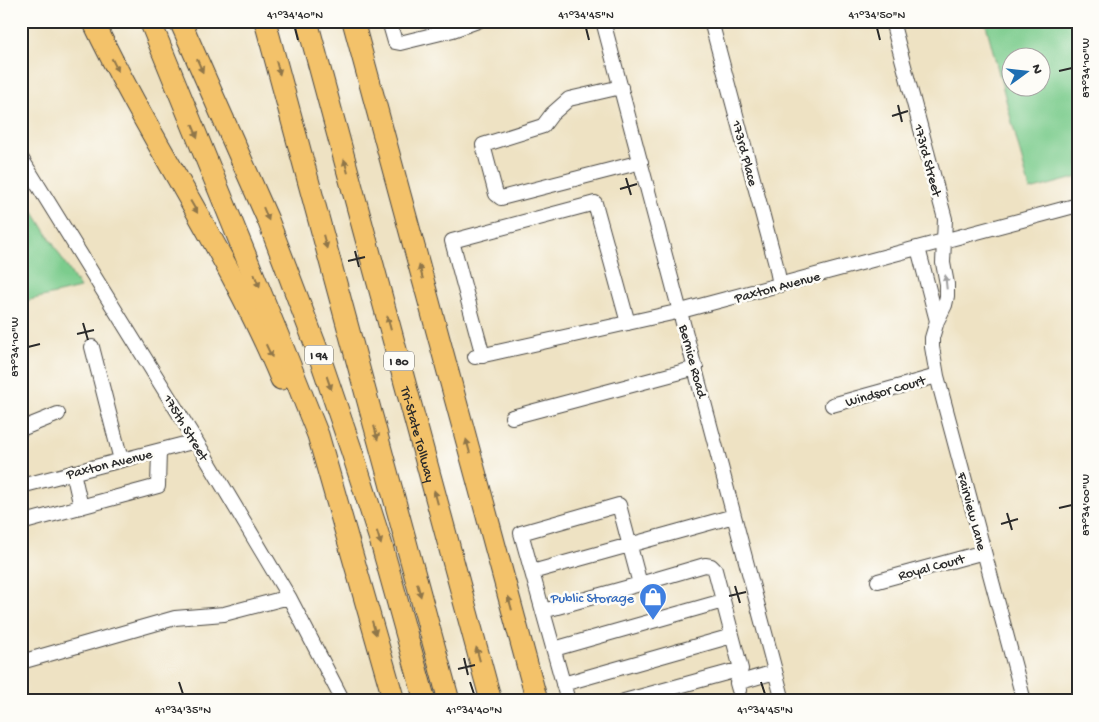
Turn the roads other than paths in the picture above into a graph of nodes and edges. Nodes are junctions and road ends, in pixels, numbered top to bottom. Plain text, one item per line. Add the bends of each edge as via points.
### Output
1 (93, 21) edge
2 (150, 21) edge
3 (180, 21) edge
4 (265, 21) edge
5 (307, 21) edge
6 (342, 21) edge
7 (353, 21) edge
8 (389, 21) edge
9 (478, 21) edge
10 (603, 21) edge
11 (711, 21) edge
12 (892, 21) edge
13 (620, 87) junction
14 (382, 127) junction
15 (21, 158) edge
16 (641, 162) junction
17 (1078, 205) edge
18 (945, 241) junction
19 (918, 248) junction
20 (780, 285) junction
21 (681, 311) junction
22 (937, 321) junction
23 (628, 323) junction
24 (92, 347) dead end
25 (696, 368) junction
26 (937, 376) junction
27 (832, 405) dead end
28 (58, 414) dead end
29 (512, 417) dead end
30 (21, 429) edge
31 (196, 441) junction
32 (159, 451) junction
33 (121, 460) junction
34 (73, 472) junction
35 (22, 484) edge
36 (81, 507) junction
37 (734, 516) junction
38 (21, 523) edge
39 (630, 545) junction
40 (984, 552) junction
41 (532, 572) junction
42 (360, 581) junction
43 (878, 581) dead end
44 (640, 584) junction
45 (289, 597) junction
46 (723, 601) junction
47 (543, 611) junction
48 (732, 636) junction
49 (554, 649) junction
50 (21, 662) edge
51 (775, 672) junction
52 (563, 684) junction
53 (739, 690) dead end
54 (343, 701) edge
55 (394, 701) edge
56 (425, 701) edge
57 (449, 701) edge
58 (491, 701) edge
59 (537, 701) edge
60 (568, 701) edge
61 (624, 701) edge
62 (783, 701) edge
63 (1024, 701) edge

1 -> 42 highway via 213,240 270,354
2 -> 42 highway via 318,435
3 -> 56 highway, I 94 via 268,220 317,349 379,537
4 -> 57 highway
58 -> 5 highway, Tri-State Tollway / I 80
6 - 14 highway
7 - 14 highway
8 - 9 street via 395,42 400,43
10 - 13 street, Bernice Road
11 - 20 street, 173rd Place
12 - 18 street, 173rd Street via 945,219
13 - 16 street, Bernice Road
13 - 16 street via 569,100 543,126 483,145 496,194 501,198
59 -> 14 highway
15 - 31 street, 175th Street
16 - 21 street, Bernice Road
17 - 18 street, Paxton Avenue
18 - 19 street, Paxton Avenue
22 -> 18 street, Fairview Lane via 947,296 943,263
19 - 20 street, Paxton Avenue
19 - 22 street, Fairview Lane
20 - 21 street, Paxton Avenue
21 - 23 street, Paxton Avenue
21 - 25 street, Bernice Road
22 - 26 street, Fairview Lane via 932,347
23 - 23 street, Paxton Avenue via 479,356 452,241 594,203
24 - 33 street
25 - 29 street
25 - 37 street, Bernice Road
26 - 27 street, Windsor Court
26 - 40 street, Fairview Lane
28 - 30 street
31 - 32 street, Paxton Avenue
31 - 45 street, 175th Street
32 - 33 street, Paxton Avenue
32 - 36 street via 158,486
33 - 34 street, Paxton Avenue
34 - 35 street, Paxton Avenue
34 - 36 street
36 - 38 street
37 - 39 street
37 - 51 street, Bernice Road
39 - 41 street
39 - 41 street via 619,504 521,533
39 - 44 street
40 - 43 street, Royal Court
40 - 63 street, Fairview Lane
41 - 47 street
42 -> 55 highway
44 - 46 street via 711,566
44 - 47 street
45 - 50 street via 224,614 175,618
45 - 54 street, 175th Street
46 - 48 street
46 - 49 street
47 - 49 street
48 - 52 street
48 - 61 street via 741,669
49 - 52 street
51 - 53 street via 737,683
51 - 62 street, Bernice Road
52 - 60 street

